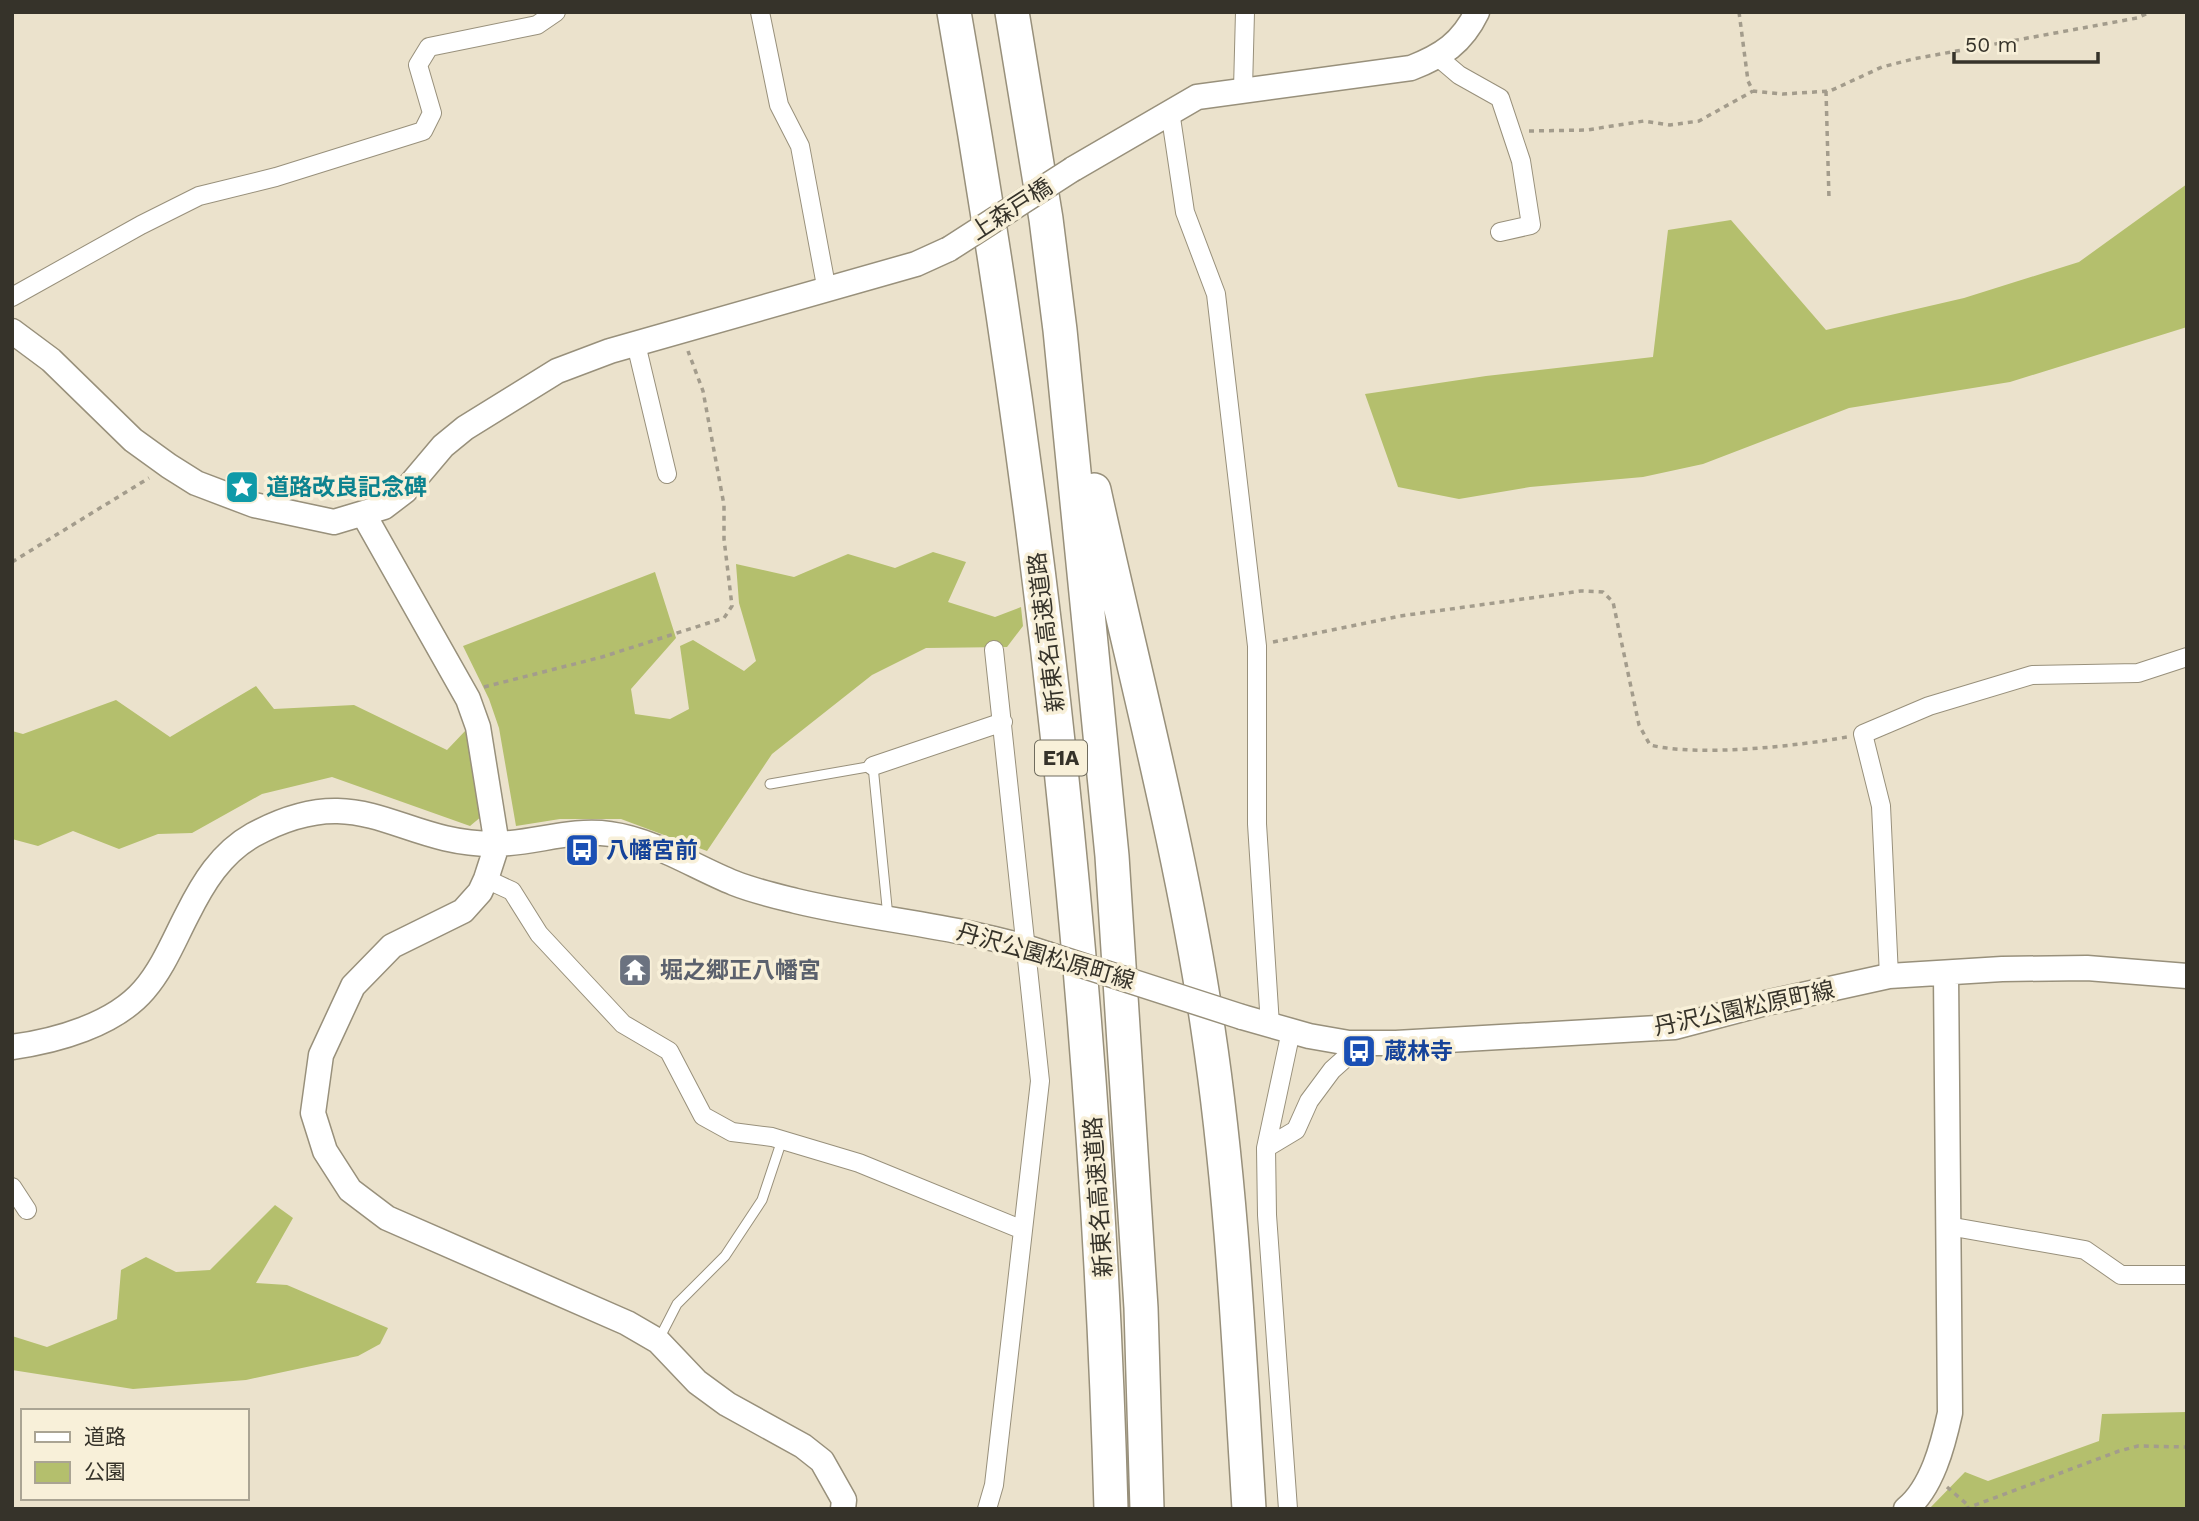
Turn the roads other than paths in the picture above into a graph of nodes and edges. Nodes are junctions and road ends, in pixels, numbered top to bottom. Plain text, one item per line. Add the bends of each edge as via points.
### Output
1 (556, 12) edge
2 (760, 12) edge
3 (954, 12) edge
4 (1012, 12) edge
5 (1245, 12) edge
6 (1477, 12) edge
7 (1439, 58) junction
8 (1243, 89) junction
9 (1170, 111) junction
10 (1500, 232) dead end
11 (827, 290) junction
12 (12, 297) edge
13 (1060, 330) junction
14 (12, 331) edge
15 (636, 344) junction
16 (667, 474) dead end
17 (364, 515) junction
18 (994, 650) dead end
19 (2187, 657) edge
20 (1003, 722) junction
21 (873, 766) junction
22 (770, 785) dead end
23 (496, 836) junction
24 (486, 879) junction
25 (888, 918) junction
26 (1035, 950) junction
27 (1946, 974) junction
28 (1889, 976) junction
29 (2187, 976) edge
30 (1280, 1028) junction
31 (1362, 1043) junction
32 (12, 1047) edge
33 (782, 1140) junction
34 (1266, 1148) junction
35 (12, 1187) edge
36 (27, 1210) dead end
37 (1948, 1226) junction
38 (1023, 1230) junction
39 (2187, 1275) edge
40 (658, 1341) junction
41 (844, 1509) edge
42 (987, 1509) edge
43 (1111, 1509) edge
44 (1147, 1509) edge
45 (1249, 1509) edge
46 (1288, 1509) edge
47 (1906, 1509) edge

1 - 12 street via 537,25 429,47 418,65 432,113 423,131 199,196
2 - 11 street via 779,105 800,146
3 - 43 highway, 新東名高速道路 / E1A via 1010,348 1072,857 1105,1315
4 - 13 highway, 新東名高速道路 / E1A
5 - 8 street
6 - 7 street via 1461,39
7 - 8 street, 上森戸橋 via 1412,68
7 - 10 street via 1500,98 1521,161 1531,225
8 - 9 street, 上森戸橋 via 1197,97
9 - 11 street, 上森戸橋, bridge via 948,249 916,264
9 - 30 street via 1185,212 1216,294 1257,646 1257,824
11 - 15 street, 上森戸橋
13 - 44 highway, 新東名高速道路 / E1A via 1112,856 1141,1308
13 - 45 highway via 1185,895 1208,1028 1226,1156
14 - 17 street, 上森戸橋 via 51,360 133,440 196,483 296,516 334,522
15 - 16 street
15 - 17 street, 上森戸橋 via 557,371 466,428 443,446 405,491
17 - 23 street via 468,699 478,727
18 - 20 street
19 - 28 street via 2138,673 2032,675 1929,706 1863,734 1881,806
20 - 21 street
20 - 26 street
21 - 22 lane
21 - 25 lane
23 - 24 street
23 - 25 street, 丹沢公園松原町線 via 578,832 634,838 737,884
23 - 32 street, 丹沢公園松原町線 via 457,842 350,810 324,810 253,835 231,850 204,881 163,964 144,991 123,1009 72,1032
24 - 33 street via 512,891 539,934 623,1024 668,1051 703,1116 732,1132
24 - 40 street via 463,911 392,946 353,986 321,1055 313,1114 325,1152 349,1190 387,1218 627,1323
25 - 26 street, 丹沢公園松原町線 via 968,931
26 - 30 street, 丹沢公園松原町線, bridge
26 - 38 street via 1040,1082
27 - 28 street, 丹沢公園松原町線
27 - 29 street, 丹沢公園松原町線 via 2087,968
27 - 37 street
28 - 31 street, 丹沢公園松原町線 via 1675,1027
30 - 31 street, 丹沢公園松原町線
30 - 34 street
31 - 34 street via 1332,1070 1309,1101 1296,1130
33 - 38 street via 859,1163
33 - 40 lane via 762,1200 725,1256 677,1304
34 - 46 street
35 - 36 street
37 - 39 street via 2085,1250 2121,1275
37 - 47 street via 1950,1413 1930,1475
38 - 42 street via 995,1485
40 - 41 street via 697,1382 822,1461 844,1500

